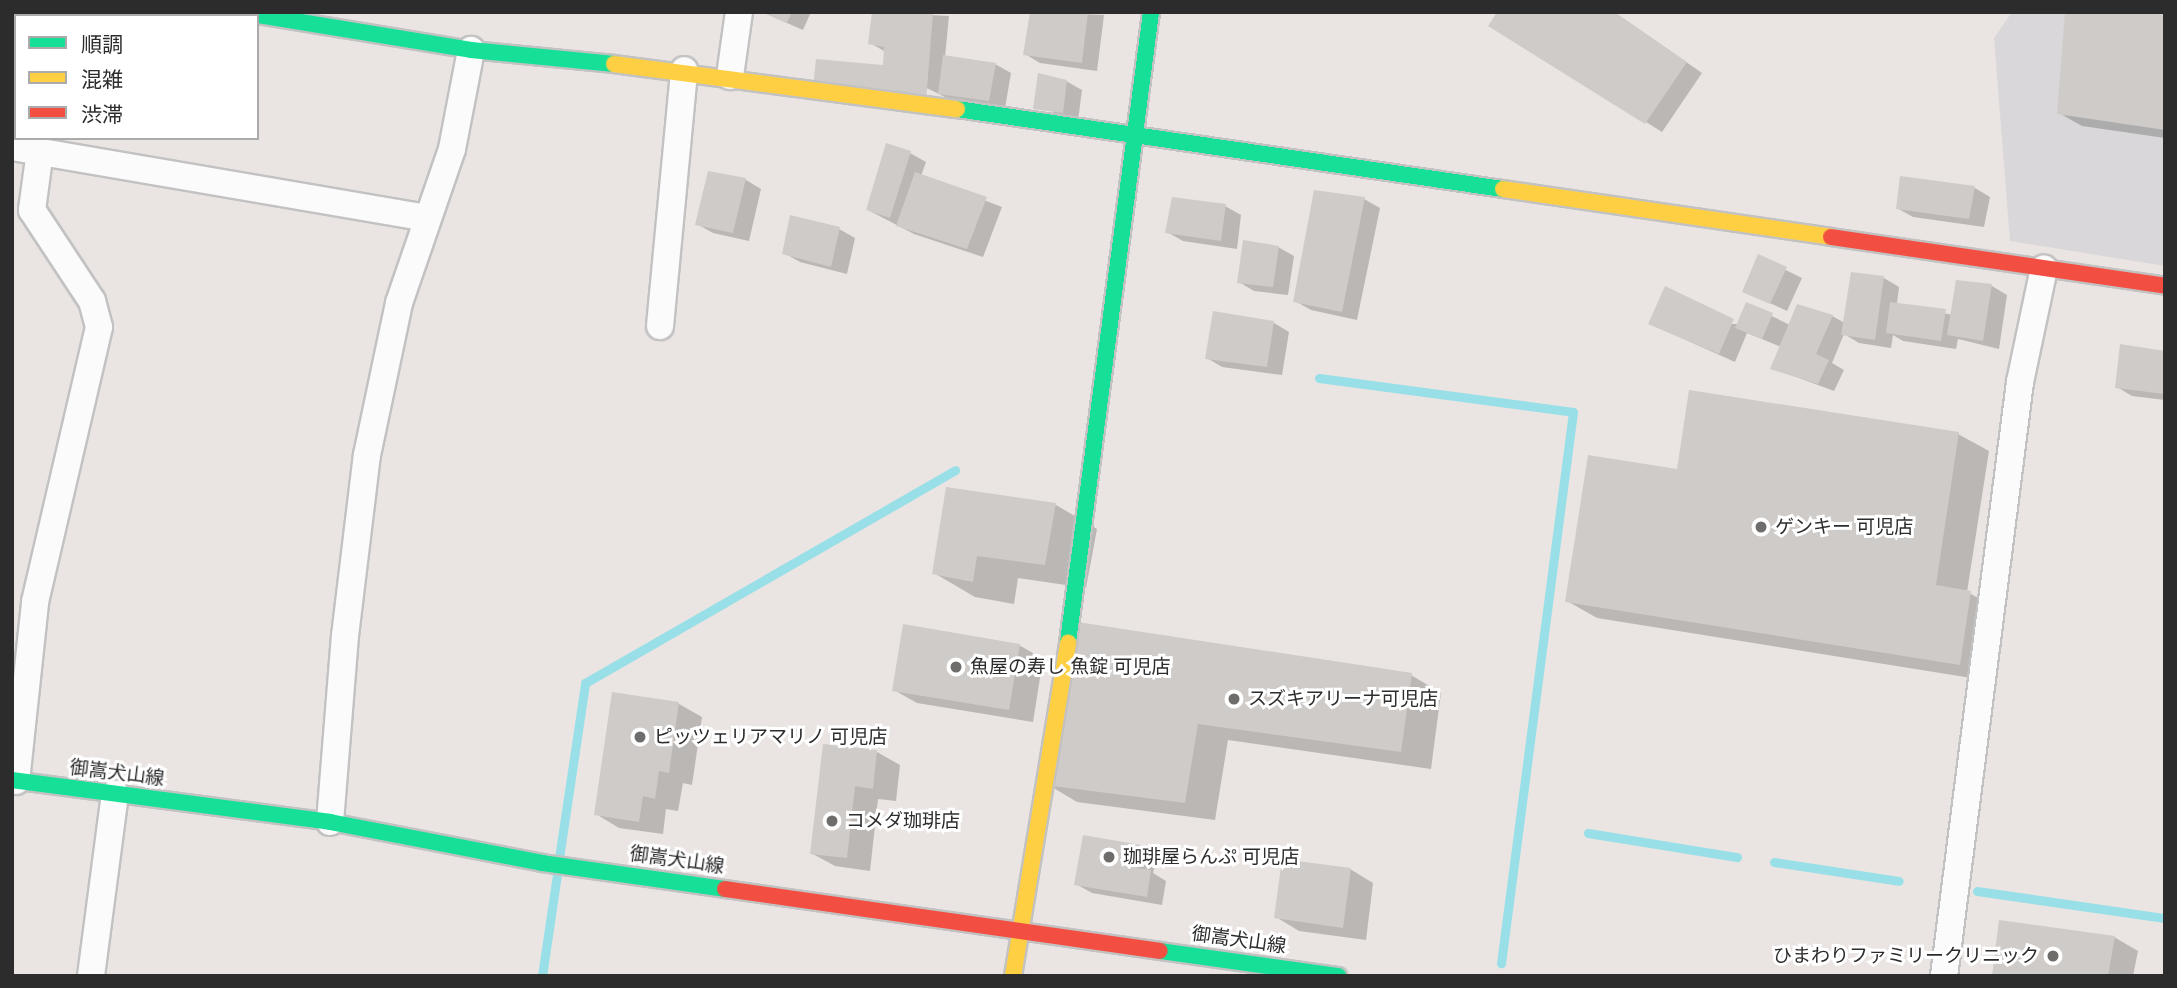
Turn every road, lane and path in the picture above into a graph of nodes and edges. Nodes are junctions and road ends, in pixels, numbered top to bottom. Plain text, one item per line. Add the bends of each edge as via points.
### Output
1 (739, 12) edge
2 (1151, 12) edge
3 (259, 15) edge
4 (471, 50) junction
5 (684, 70) junction
6 (730, 76) junction
7 (1136, 135) junction
8 (12, 147) edge
9 (40, 151) junction
10 (426, 218) junction
11 (2043, 268) junction
12 (2165, 286) edge
13 (660, 326) dead end
14 (24, 599) edge
15 (14, 781) edge
16 (115, 794) junction
17 (330, 822) junction
18 (1021, 928) junction
19 (91, 976) edge
20 (1013, 976) edge
21 (1338, 976) edge
22 (1944, 976) edge

1 - 6 street
2 - 7 street
3 - 4 street
4 - 5 street
4 - 10 street via 452,149
5 - 6 street
5 - 13 street
6 - 7 street
7 - 11 street
7 - 18 street via 1071,621
8 - 9 street
9 - 10 street
9 - 14 street via 32,211 92,301 99,327
10 - 17 street via 398,303 367,455 345,636
11 - 12 street
11 - 22 street via 2020,382
14 - 15 street
15 - 16 street, 御嵩犬山線
16 - 17 street, 御嵩犬山線
16 - 19 street
17 - 18 street, 御嵩犬山線 via 542,863
18 - 20 street
18 - 21 street, 御嵩犬山線

